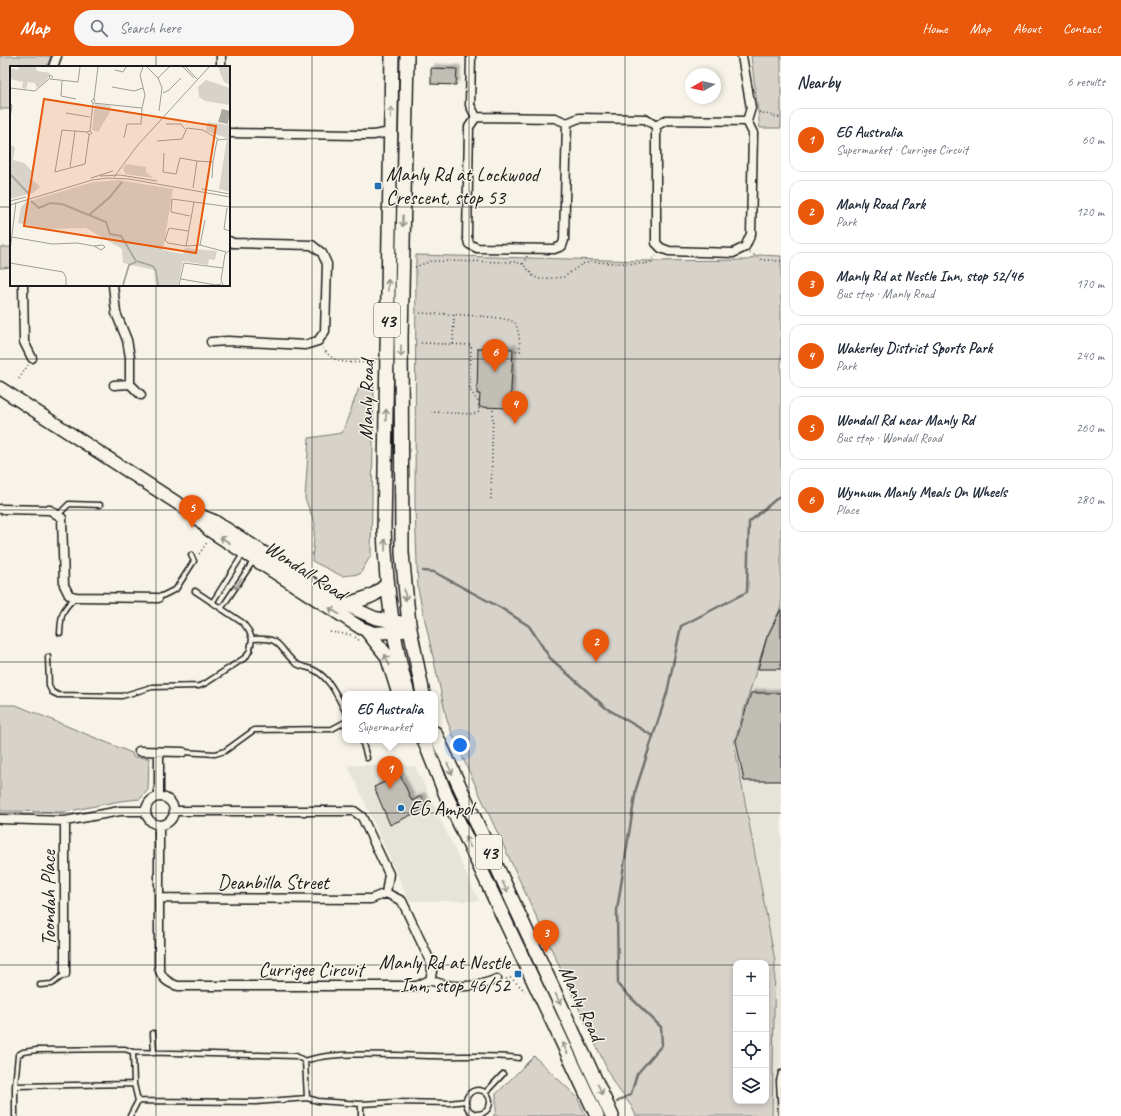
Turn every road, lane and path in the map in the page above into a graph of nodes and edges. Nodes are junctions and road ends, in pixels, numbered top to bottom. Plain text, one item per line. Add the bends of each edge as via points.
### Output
1 (57, 56) edge
2 (392, 56) edge
3 (407, 56) edge
4 (471, 56) edge
5 (742, 56) edge
6 (53, 66) edge
7 (756, 111) dead end
8 (476, 117) junction
9 (781, 118) edge
10 (748, 121) junction
11 (566, 124) junction
12 (656, 126) junction
13 (391, 132) junction
14 (230, 133) edge
15 (230, 242) edge
16 (744, 247) junction
17 (661, 248) junction
18 (781, 261) edge
19 (415, 267) dead end
20 (23, 286) edge
21 (114, 286) edge
22 (420, 313) dead end
23 (454, 314) junction
24 (318, 340) junction
25 (211, 342) dead end
26 (421, 343) dead end
27 (453, 344) junction
28 (512, 351) dead end
29 (32, 358) joint
30 (375, 362) dead end
31 (19, 379) dead end
32 (130, 384) junction
33 (114, 385) dead end
34 (0, 388) edge
35 (141, 395) dead end
36 (493, 408) dead end
37 (431, 412) dead end
38 (69, 499) dead end
39 (491, 499) dead end
40 (69, 504) junction
41 (100, 505) dead end
42 (0, 509) edge
43 (192, 512) junction
44 (58, 515) junction
45 (208, 540) dead end
46 (191, 555) dead end
47 (249, 556) junction
48 (194, 561) junction
49 (387, 584) junction
50 (195, 591) dead end
51 (76, 597) junction
52 (158, 598) joint
53 (212, 603) junction
54 (346, 606) junction
55 (221, 609) junction
56 (393, 627) junction
57 (410, 627) junction
58 (367, 631) junction
59 (330, 632) dead end
60 (60, 633) dead end
61 (252, 639) junction
62 (363, 644) dead end
63 (48, 657) dead end
64 (398, 691) edge
65 (407, 691) edge
66 (422, 691) edge
67 (342, 705) edge
68 (342, 724) edge
69 (438, 739) edge
70 (363, 743) edge
71 (416, 743) edge
72 (425, 743) edge
73 (139, 751) dead end
74 (159, 752) junction
75 (183, 752) joint
76 (367, 758) dead end
77 (431, 760) junction
78 (159, 797) junction
79 (146, 811) junction
80 (174, 811) junction
81 (0, 819) edge
82 (65, 821) junction
83 (159, 825) junction
84 (386, 893) junction
85 (159, 898) junction
86 (65, 974) joint
87 (497, 979) joint
88 (430, 980) junction
89 (40, 985) dead end
90 (525, 991) dead end
91 (154, 1033) dead end
92 (133, 1052) junction
93 (154, 1053) junction
94 (519, 1058) dead end
95 (305, 1061) junction
96 (781, 1073) edge
97 (503, 1074) dead end
98 (134, 1084) junction
99 (15, 1086) junction
100 (486, 1092) junction
101 (306, 1098) junction
102 (138, 1101) junction
103 (466, 1101) junction
104 (361, 1104) junction
105 (15, 1116) edge
106 (130, 1116) edge
107 (361, 1116) edge
108 (597, 1116) edge
109 (612, 1116) edge
110 (781, 1116) edge

1 - 6 street
13 -> 2 main road, Manly Road / 43
3 -> 57 main road, Manly Road / 43 via 401,331 401,526 403,576
4 - 8 street via 470,104
5 - 10 street via 751,108
7 - 9 path
8 - 11 street via 555,118
8 - 11 street via 469,127 467,236 469,244 477,248 554,249 562,246
10 - 12 street via 666,120
10 - 16 street via 753,133 751,234
11 - 12 street via 579,118 645,120
12 - 17 street via 655,234 656,243
13 - 14 street via 374,135
49 -> 13 main road, Manly Road / 43 via 384,529
15 - 24 street via 312,245 322,253 327,264 325,331
16 - 17 street via 734,253 669,251
16 - 18 path via 751,255 762,260
17 - 19 path via 652,262 591,262 582,264 564,277 540,279 534,277 523,264 515,262 431,261
20 - 29 street via 24,342
21 - 32 street via 116,313 127,340 130,357
22 - 23 path
23 - 27 path
23 - 28 path via 509,319 515,324 520,342 520,351
24 - 25 street via 305,345
24 - 30 path via 334,360
26 - 27 path
27 - 37 path via 471,344 470,390 479,402 479,412
29 - 31 path
32 - 33 street
32 - 35 street
34 - 43 main road, Wondall Road
36 - 39 path
38 - 40 lane
40 - 41 lane
40 - 44 lane
42 - 44 street via 50,510
47 -> 43 main road, Wondall Road via 209,530
43 - 54 main road, Wondall Road via 214,521
44 - 51 street via 62,518 64,585 68,595
45 - 48 path
46 - 48 lane
47 - 53 lane
47 -> 55 lane
58 -> 47 main road, Wondall Road
48 - 52 lane via 176,589
49 - 54 main road via 373,596
49 - 56 main road, Manly Road / 43
50 - 53 lane
51 - 52 street
51 - 60 lane via 66,605 62,614
53 - 55 lane
54 - 56 main road, Wondall Road
55 - 61 lane via 243,623
56 - 57 main road, Wondall Road
56 - 58 main road, Wondall Road
56 - 65 main road, Manly Road / 43
57 - 66 main road, Manly Road / 43
64 -> 58 main road via 386,656
59 - 62 path via 352,636
61 - 63 lane via 246,657 206,684 152,688 122,696 58,695 52,692 49,686
61 - 67 lane via 270,639 278,643 295,663 315,670 330,683
68 - 75 lane via 332,729 254,730 225,751 215,754
69 -> 109 main road, Manly Road / 43
70 - 76 lane
71 - 77 main road via 421,752
72 - 77 main road, Manly Road / 43
73 - 74 street
74 - 75 street
74 - 78 street
108 -> 77 main road, Manly Road / 43
78 - 79 street via 149,803
78 - 80 street via 170,801
79 - 82 street via 120,811
79 - 83 street via 150,820
80 - 83 street via 169,822
80 - 84 street via 354,811 362,817 389,874
81 - 82 street
82 - 86 street, Toondah Place
83 - 85 street, Currigee Circuit
84 - 85 street, Deanbilla Street via 371,899
84 - 88 street via 402,901 431,964
85 - 88 street, Currigee Circuit via 159,968 161,975 172,984 417,986
86 - 89 lane via 52,984
87 - 88 street via 482,985 442,986
87 - 90 path via 511,978
91 - 93 lane
92 - 93 lane
92 - 98 lane
92 - 99 lane via 125,1049 70,1049 23,1052 18,1055
93 - 95 lane via 296,1056
94 - 95 lane via 496,1055 351,1055 315,1057
95 - 101 lane
96 - 110 lane
97 - 100 lane
98 - 99 lane
98 - 102 lane
99 - 105 lane
100 - 103 lane via 475,1090 469,1094
100 - 103 lane via 490,1104 483,1113 471,1112
101 - 102 lane via 256,1102
101 - 104 lane
102 - 106 lane
103 - 104 lane
104 - 107 lane

